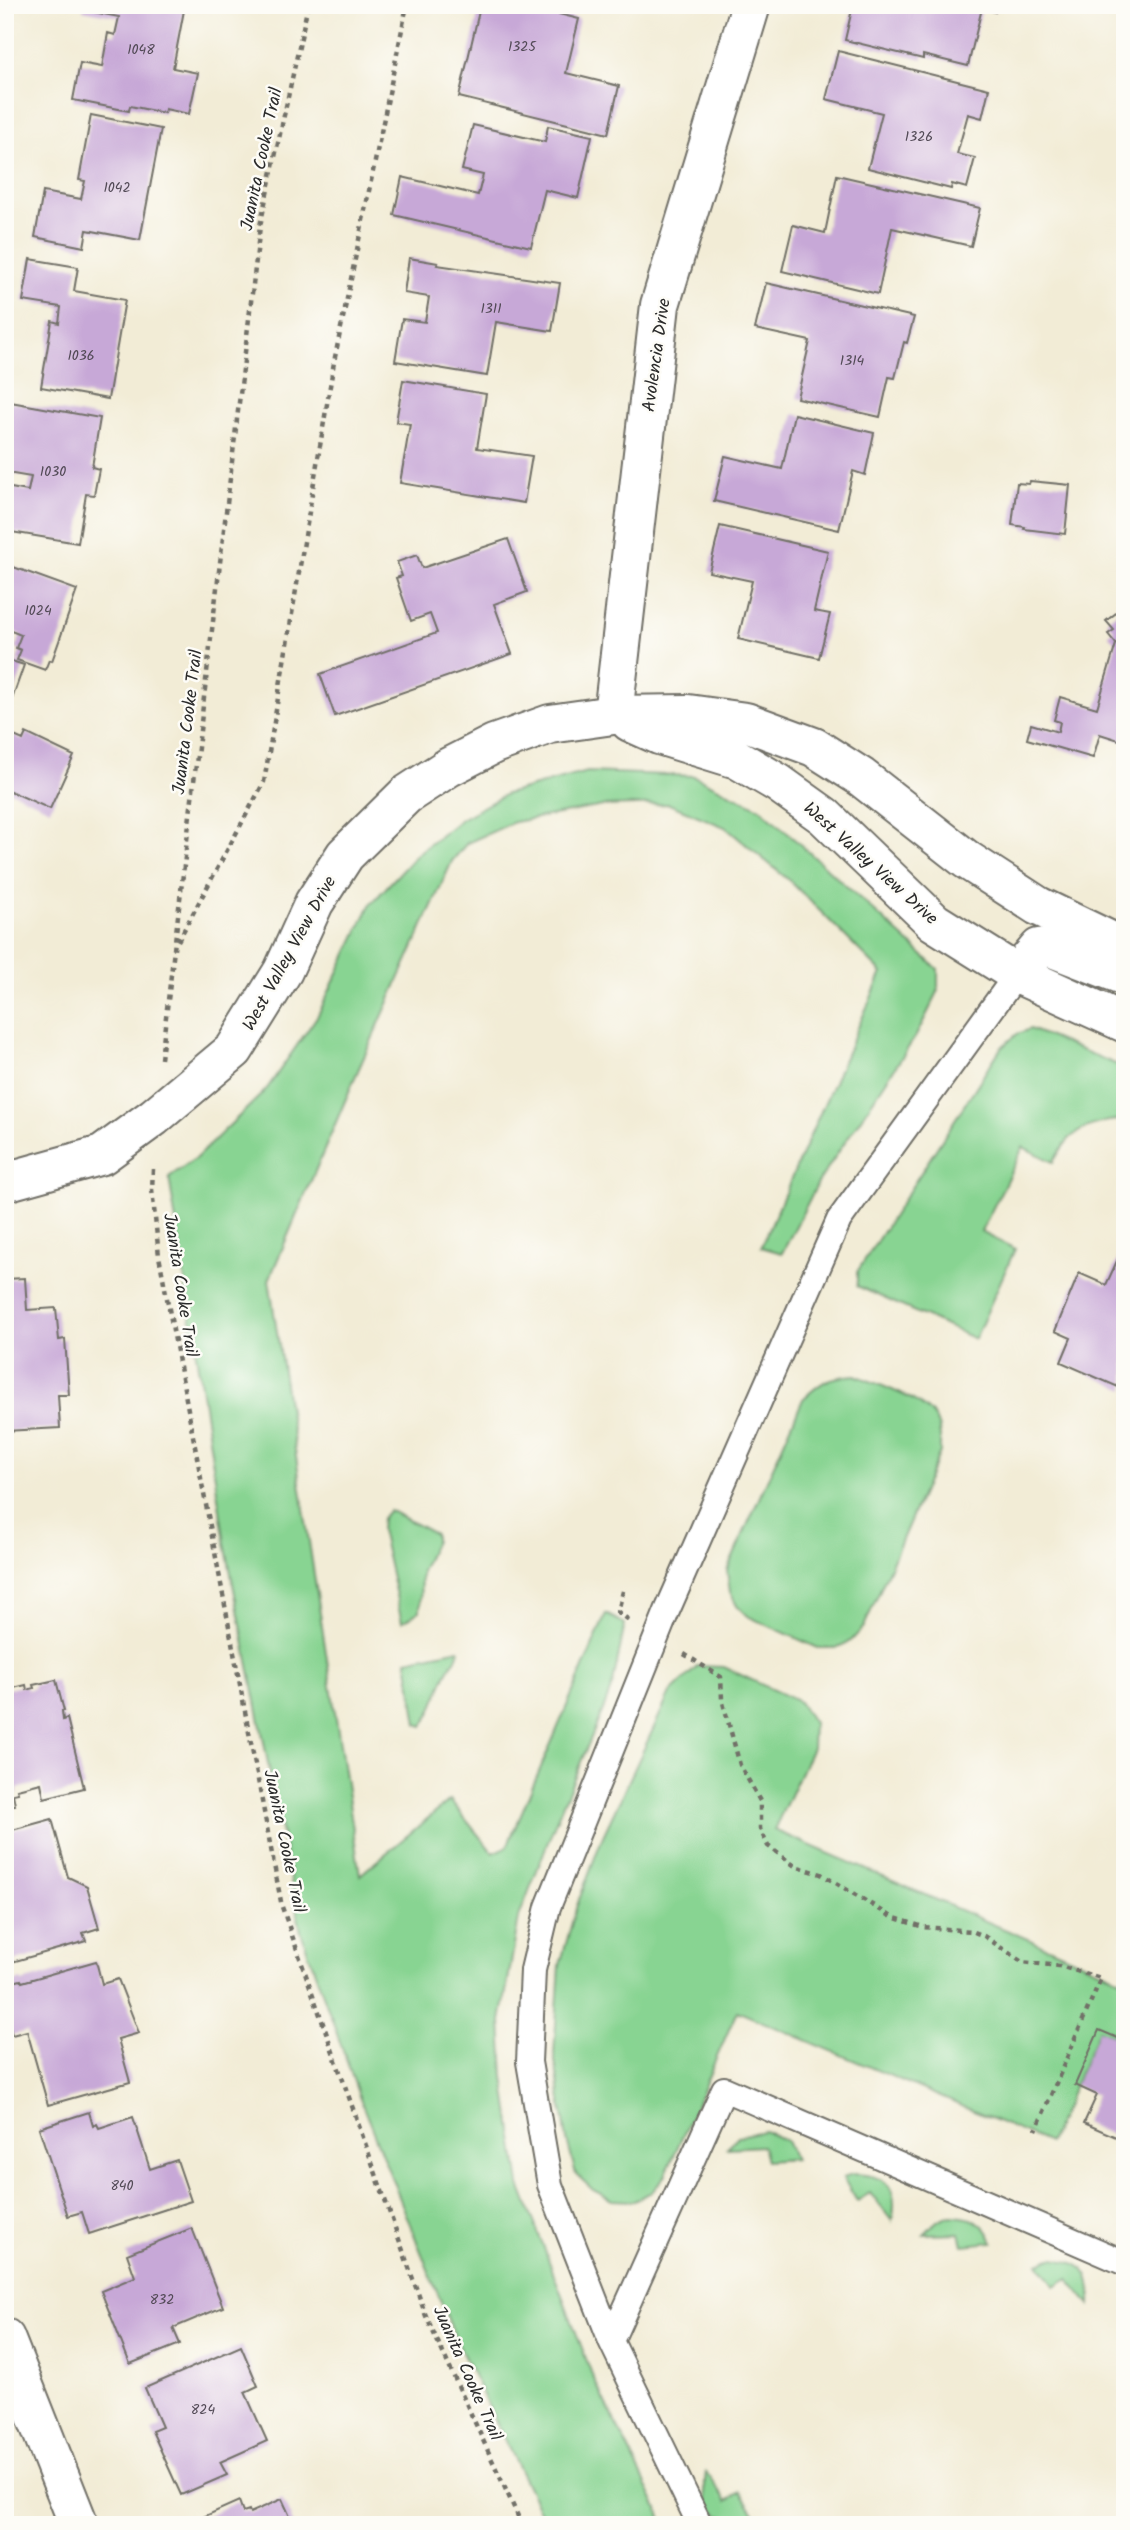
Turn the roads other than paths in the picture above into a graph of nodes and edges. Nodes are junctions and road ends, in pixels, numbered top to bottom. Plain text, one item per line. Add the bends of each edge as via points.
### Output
1 (751, 5) edge
2 (612, 715) junction
3 (1125, 948) edge
4 (1017, 974) junction
5 (1125, 976) edge
6 (1125, 1023) edge
7 (5, 1182) edge
8 (1125, 2263) edge
9 (5, 2338) edge
10 (611, 2341) junction
11 (79, 2525) edge
12 (700, 2525) edge

1 - 2 street, Avolencia Drive via 660,304
2 - 3 street, West Valley View Drive via 688,714 746,722 814,747 967,860 1028,899
2 - 4 street, West Valley View Drive via 737,759 778,783 824,816 934,922
2 - 7 street, West Valley View Drive via 550,724 494,744 405,795 345,855 314,903 283,971 234,1050 102,1155
4 - 5 street via 1039,948 1050,947
4 - 6 street, West Valley View Drive
4 - 10 lane via 839,1220 656,1637 548,1907 533,1970 529,2062 550,2185
8 - 10 lane via 724,2089
9 - 11 street
10 - 12 lane

